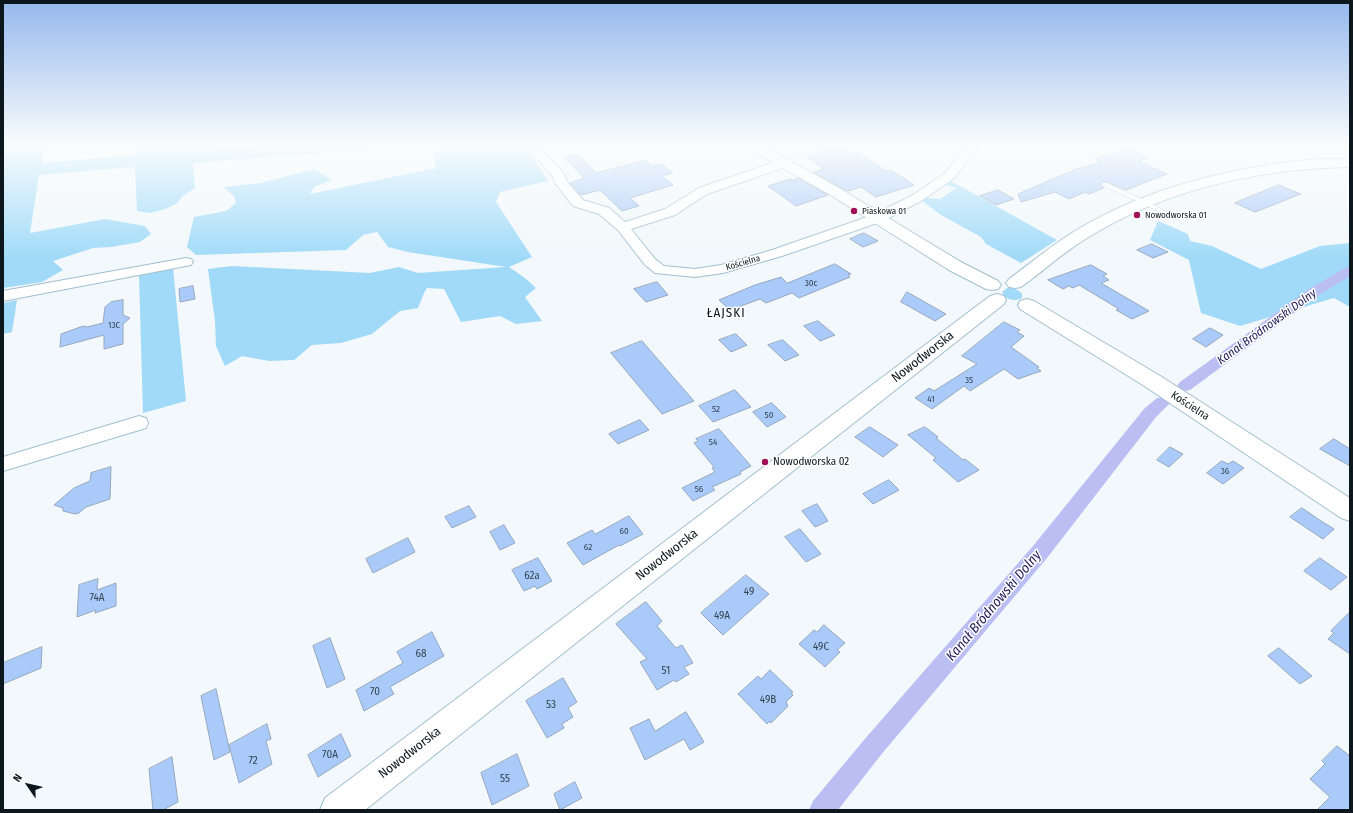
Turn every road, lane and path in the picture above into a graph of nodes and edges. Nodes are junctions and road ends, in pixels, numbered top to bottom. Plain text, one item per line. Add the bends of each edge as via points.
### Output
1 (562, 184) edge
2 (724, 184) edge
3 (820, 184) edge
4 (937, 184) edge
5 (1104, 184) dead end
6 (1200, 184) edge
7 (1144, 202) junction
8 (1164, 212) dead end
9 (878, 218) junction
10 (623, 227) junction
11 (186, 262) dead end
12 (1001, 289) junction
13 (3, 296) edge
14 (1027, 305) junction
15 (139, 423) dead end
16 (3, 464) edge
17 (1350, 511) edge
18 (337, 810) edge

1 - 10 street, Kościelna via 578,203 604,212
2 - 10 street via 703,191 670,212
3 - 9 main road
4 - 9 street, Kościelna via 917,198
5 - 7 lane
6 - 7 main road, Nowodworska
7 - 8 lane
7 - 12 main road, Nowodworska via 1082,233
9 - 10 street, Kościelna via 777,254 723,270 695,273 660,270 650,262
9 - 12 main road via 955,266
11 - 13 street
12 - 14 main road via 1012,306
12 - 14 main road via 1029,290 1033,296 1032,302
12 - 18 main road, Nowodworska
14 - 17 main road, Kościelna via 1154,382
15 - 16 street

